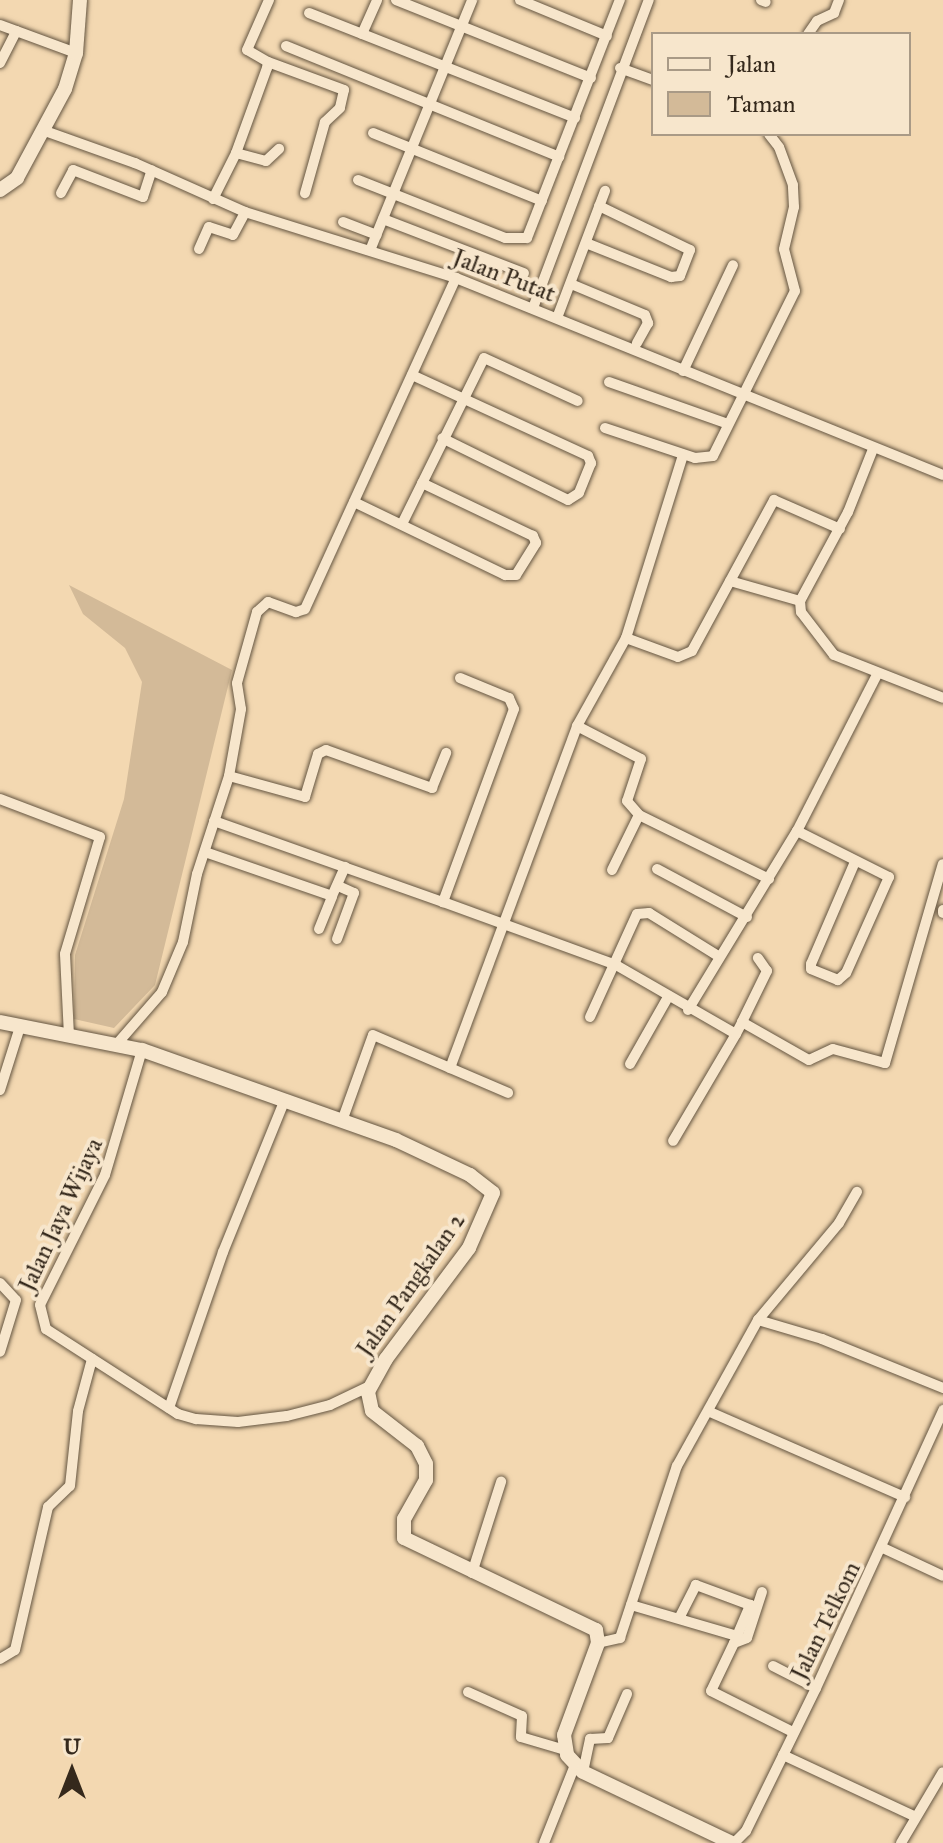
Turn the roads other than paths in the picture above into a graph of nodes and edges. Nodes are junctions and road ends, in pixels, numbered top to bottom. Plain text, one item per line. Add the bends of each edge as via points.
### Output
1 (80, 0) edge
2 (269, 0) edge
3 (377, 0) edge
4 (396, 0) edge
5 (472, 0) edge
6 (520, 0) edge
7 (620, 0) edge
8 (649, 0) edge
9 (839, 0) edge
10 (309, 13) dead end
11 (0, 25) edge
12 (461, 25) junction
13 (16, 31) junction
14 (809, 32) edge
15 (362, 34) junction
16 (607, 36) junction
17 (286, 46) dead end
18 (76, 53) junction
19 (268, 62) junction
20 (0, 63) edge
21 (445, 68) junction
22 (620, 68) junction
23 (591, 78) junction
24 (651, 79) edge
25 (428, 107) junction
26 (575, 118) junction
27 (45, 131) junction
28 (373, 133) dead end
29 (771, 136) edge
30 (279, 149) dead end
31 (410, 149) junction
32 (236, 153) junction
33 (559, 157) junction
34 (152, 170) junction
35 (358, 180) dead end
36 (0, 190) edge
37 (605, 191) dead end
38 (61, 193) dead end
39 (305, 193) dead end
40 (392, 193) junction
41 (213, 199) junction
42 (542, 201) junction
43 (599, 206) junction
44 (245, 212) junction
45 (383, 219) junction
46 (343, 222) dead end
47 (377, 235) junction
48 (586, 243) junction
49 (371, 248) junction
50 (199, 249) dead end
51 (733, 265) dead end
52 (524, 273) dead end
53 (456, 278) junction
54 (571, 284) junction
55 (533, 308) junction
56 (557, 318) junction
57 (637, 343) dead end
58 (683, 371) junction
59 (412, 375) junction
60 (609, 382) dead end
61 (461, 397) junction
62 (742, 397) junction
63 (578, 401) dead end
64 (728, 424) junction
65 (605, 428) dead end
66 (442, 438) junction
67 (873, 449) junction
68 (683, 455) junction
69 (943, 475) edge
70 (422, 483) junction
71 (354, 502) junction
72 (402, 524) junction
73 (840, 529) junction
74 (730, 581) junction
75 (800, 601) junction
76 (626, 638) junction
77 (877, 675) junction
78 (460, 678) dead end
79 (943, 698) edge
80 (577, 726) junction
81 (446, 753) dead end
82 (229, 776) junction
83 (0, 799) edge
84 (639, 815) junction
85 (214, 821) junction
86 (797, 831) junction
87 (205, 852) junction
88 (855, 862) junction
89 (943, 864) edge
90 (345, 867) junction
91 (657, 869) dead end
92 (612, 870) dead end
93 (769, 879) junction
94 (335, 891) junction
95 (443, 902) junction
96 (747, 917) junction
97 (505, 924) junction
98 (319, 929) dead end
99 (337, 939) dead end
100 (718, 956) junction
101 (758, 958) dead end
102 (616, 965) junction
103 (668, 997) junction
104 (688, 1010) junction
105 (590, 1017) dead end
106 (0, 1022) edge
107 (742, 1022) junction
108 (20, 1027) junction
109 (736, 1034) junction
110 (69, 1035) junction
111 (116, 1045) junction
112 (142, 1050) junction
113 (630, 1064) dead end
114 (450, 1068) junction
115 (0, 1090) edge
116 (508, 1093) dead end
117 (284, 1102) junction
118 (342, 1121) junction
119 (673, 1141) dead end
120 (857, 1192) dead end
121 (0, 1283) edge
122 (758, 1320) junction
123 (3, 1332) edge
124 (0, 1352) edge
125 (92, 1359) junction
126 (370, 1386) junction
127 (943, 1388) edge
128 (169, 1408) junction
129 (943, 1410) edge
130 (710, 1412) junction
131 (501, 1482) dead end
132 (905, 1497) junction
133 (883, 1548) junction
134 (472, 1573) junction
135 (943, 1576) edge
136 (762, 1592) dead end
137 (631, 1605) junction
138 (679, 1618) junction
139 (598, 1643) junction
140 (0, 1659) edge
141 (773, 1666) dead end
142 (816, 1688) junction
143 (468, 1692) dead end
144 (627, 1694) dead end
145 (793, 1732) junction
146 (565, 1750) junction
147 (783, 1755) junction
148 (579, 1768) junction
149 (943, 1772) edge
150 (914, 1816) junction
151 (544, 1843) edge
152 (733, 1843) edge
153 (901, 1843) edge

1 - 18 street
2 - 19 street via 247,50
3 - 15 street
4 - 12 street
5 - 12 street
6 - 16 street
7 - 16 street
8 - 22 street
9 - 14 street via 834,13 817,21
10 - 15 street
11 - 13 street
12 - 21 street
12 - 23 street
13 - 18 street
13 - 20 street
15 - 21 street
16 - 23 street
17 - 25 street
18 - 27 street
19 - 32 street
19 - 39 street via 344,90 340,108 325,122
21 - 25 street
21 - 26 street
22 - 24 street
22 - 55 street
23 - 26 street
25 - 31 street
25 - 33 street
26 - 33 street
27 - 34 street, Jalan Putat
27 - 36 street via 17,178
28 - 31 street
29 - 62 street via 793,185 794,207 784,249 795,291
30 - 32 street via 266,161
31 - 40 street
31 - 42 street
32 - 41 street
33 - 42 street
34 - 38 street via 143,197 73,170
34 - 41 street, Jalan Putat
35 - 40 street
37 - 43 street
40 - 42 street via 521,241 532,231
40 - 45 street
41 - 44 street, Jalan Putat
43 - 48 street
43 - 48 street via 690,250 680,276 671,277
44 - 49 street, Jalan Putat
44 - 50 street via 233,235 209,227
45 - 47 street
45 - 52 street
46 - 47 street
47 - 49 street
48 - 54 street
49 - 53 street, Jalan Putat
51 - 58 street
53 - 55 street, Jalan Putat
53 - 59 street
54 - 56 street
54 - 57 street via 645,315 648,323
55 - 56 street, Jalan Putat
56 - 58 street, Jalan Putat
58 - 62 street, Jalan Putat
59 - 61 street
59 - 71 street
60 - 64 street
61 - 63 street via 484,358
61 - 66 street
61 - 66 street via 588,456 591,463 579,493 568,500
62 - 64 street
62 - 67 street, Jalan Putat
64 - 68 street via 710,459
65 - 68 street
66 - 70 street
67 - 69 street, Jalan Putat
67 - 73 street
68 - 76 street
70 - 72 street
70 - 72 street via 524,531 536,543 509,577
71 - 72 street
71 - 82 street via 305,609 296,612 268,602 257,612 237,683 241,709
73 - 74 street via 774,500
73 - 75 street
74 - 75 street
74 - 76 street via 685,656
75 - 77 street via 824,648
76 - 80 street
77 - 79 street
77 - 86 street
78 - 95 street via 509,698 514,709
80 - 84 street via 641,759 627,801
80 - 97 street
81 - 82 street via 436,785 427,789 326,750 318,754 305,797
82 - 85 street
83 - 110 street via 100,837 65,954
84 - 92 street
84 - 93 street
85 - 87 street
85 - 90 street
86 - 88 street
86 - 93 street
87 - 94 street
87 - 111 street via 173,969 156,1002
88 - 88 street via 811,964 811,969 838,980 889,882 886,874
89 - 107 street via 885,1063 833,1049 809,1060
90 - 94 street
90 - 95 street
91 - 96 street
93 - 96 street
94 - 98 street
94 - 99 street via 354,893
95 - 97 street
96 - 100 street
97 - 102 street
97 - 114 street
100 - 102 street via 642,912
100 - 104 street
101 - 107 street via 767,971
102 - 103 street
102 - 105 street
103 - 104 street
103 - 113 street
104 - 109 street
106 - 108 street, Jalan Pangkalan 2
107 - 109 street
108 - 110 street, Jalan Pangkalan 2
108 - 115 street
109 - 119 street
110 - 111 street, Jalan Pangkalan 2
111 - 112 street, Jalan Pangkalan 2
112 - 117 street, Jalan Pangkalan 2
112 - 125 street, Jalan Jaya Wijaya via 105,1175 40,1305 41,1320 54,1338
114 - 116 street
114 - 118 street via 373,1035
117 - 118 street, Jalan Pangkalan 2
117 - 128 street via 223,1252
118 - 126 street, Jalan Pangkalan 2 via 457,1168 493,1193 469,1248
120 - 122 street via 839,1223
121 - 123 street via 16,1300
122 - 127 street via 822,1339
122 - 130 street
123 - 124 street
125 - 128 street, Jalan Jaya Wijaya
125 - 140 street via 78,1411 70,1486 48,1507 15,1650
126 - 128 street, Jalan Jaya Wijaya via 330,1405 238,1422 186,1417
126 - 134 street, Jalan Pangkalan 2 via 372,1411 417,1446 426,1464 426,1480 404,1519 404,1538
129 - 132 street, Jalan Telkom
130 - 132 street
130 - 137 street via 661,1503
131 - 134 street
132 - 133 street, Jalan Telkom
133 - 135 street
133 - 142 street, Jalan Telkom
134 - 139 street, Jalan Pangkalan 2 via 592,1626
136 - 145 street via 747,1638 734,1643 711,1691
137 - 138 street
137 - 139 street via 620,1638
138 - 138 street via 696,1585 750,1605 737,1636
139 - 146 street via 564,1735
141 - 142 street
142 - 145 street, Jalan Telkom
143 - 146 street via 522,1716 521,1737
144 - 148 street via 608,1738 590,1739
145 - 147 street, Jalan Telkom
146 - 148 street
147 - 150 street
147 - 152 street, Jalan Telkom via 746,1831
148 - 151 street
148 - 152 street
149 - 150 street
150 - 153 street

